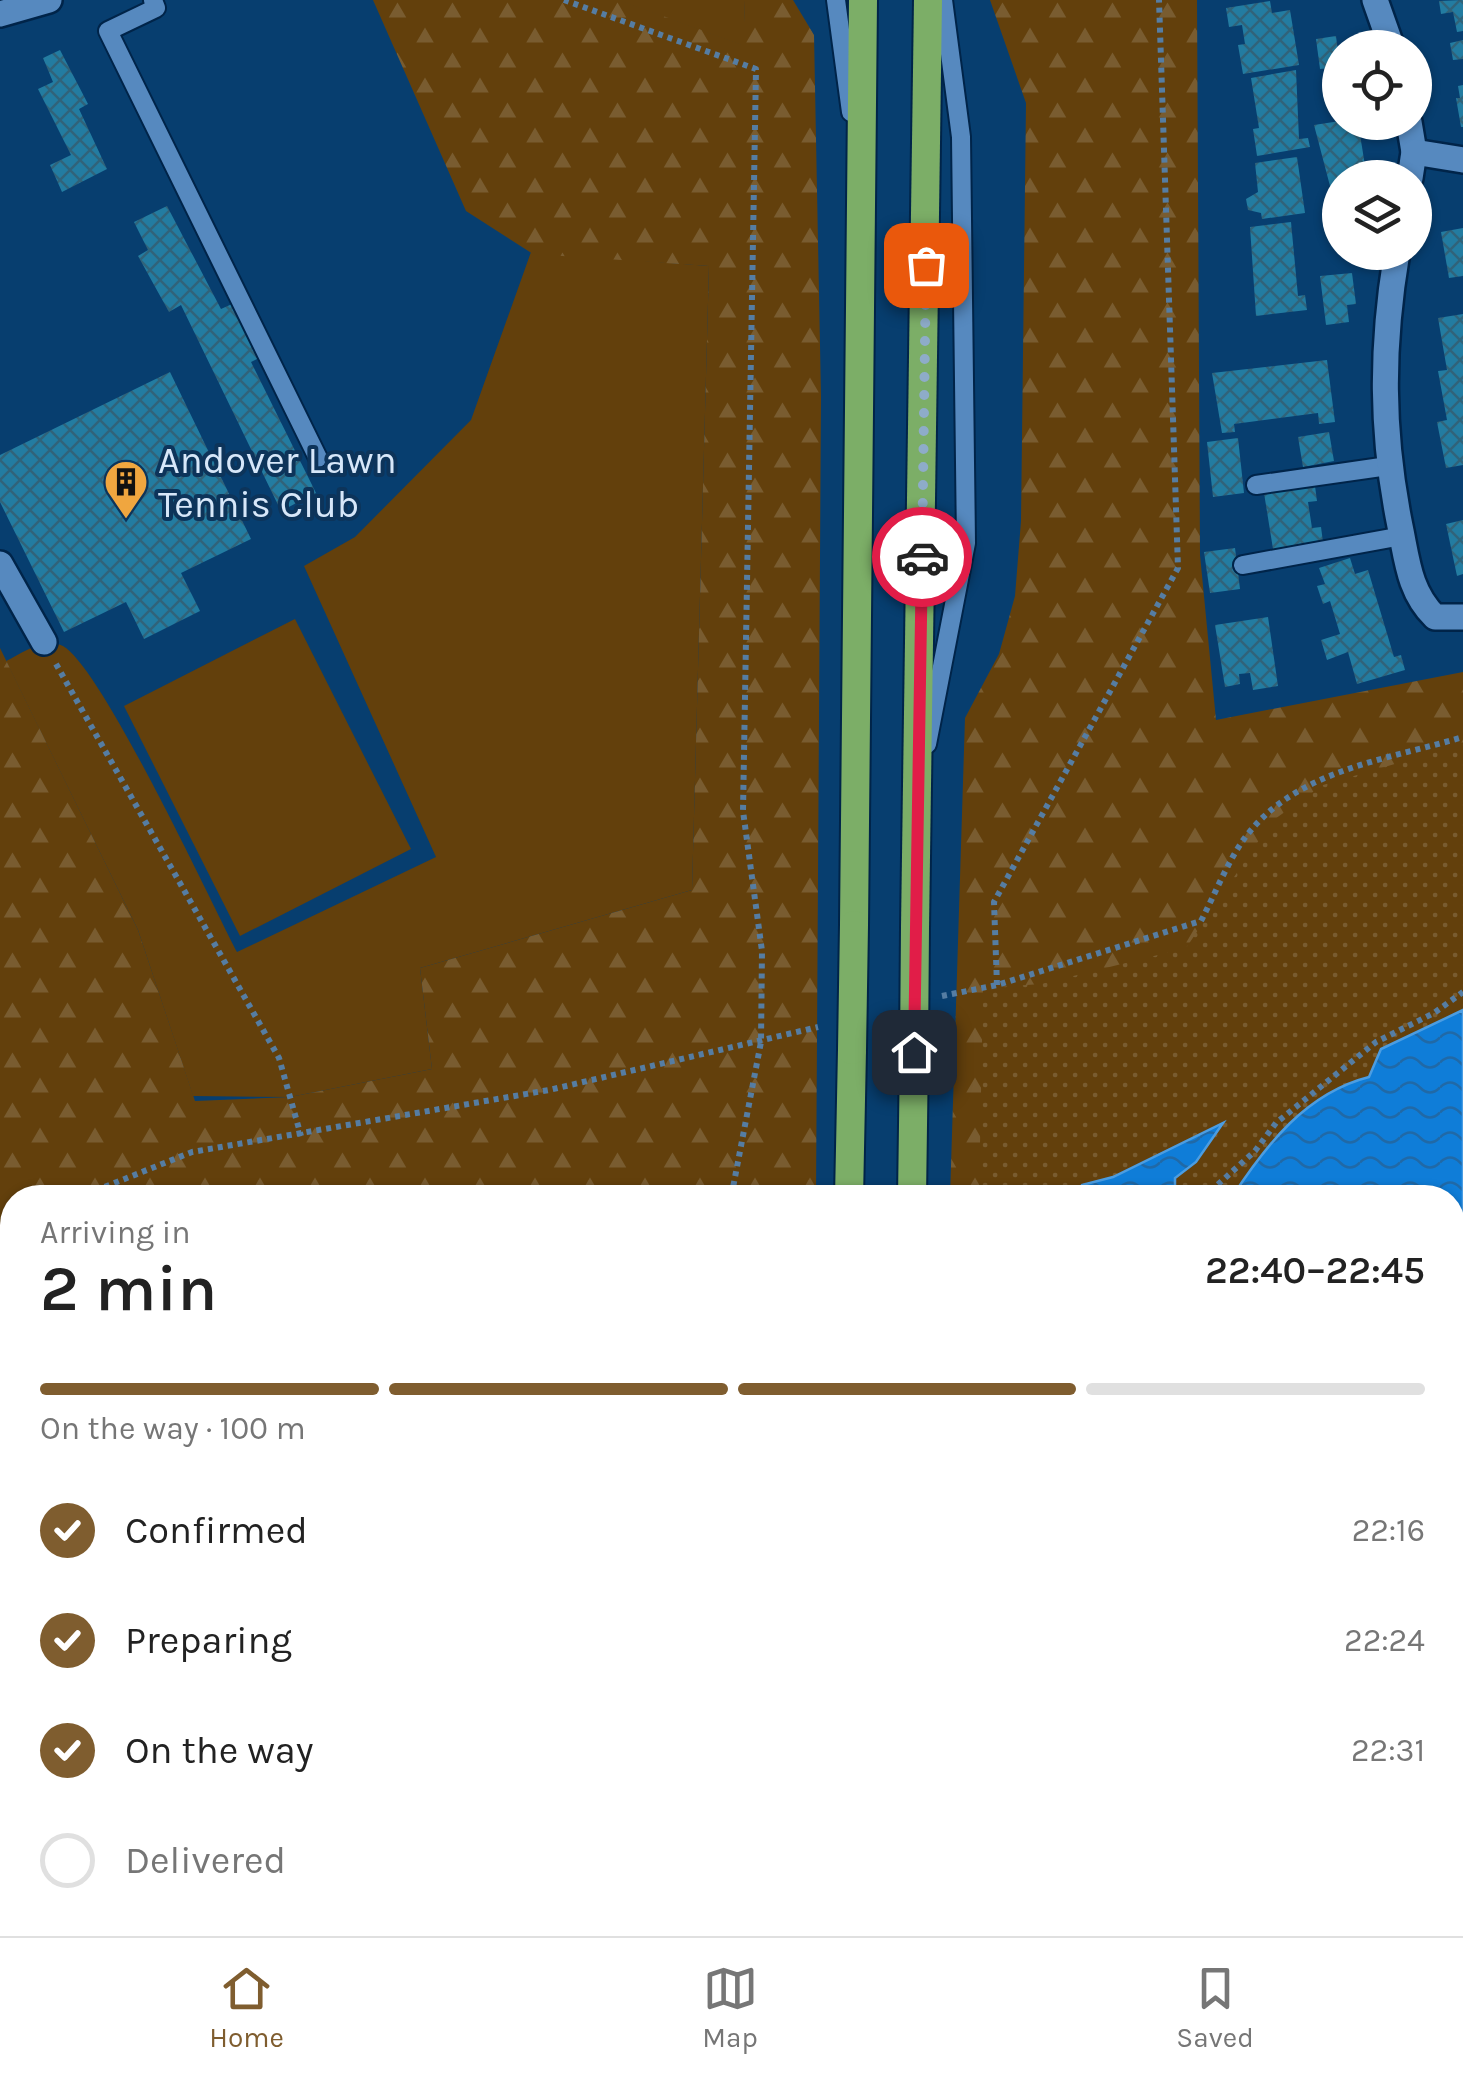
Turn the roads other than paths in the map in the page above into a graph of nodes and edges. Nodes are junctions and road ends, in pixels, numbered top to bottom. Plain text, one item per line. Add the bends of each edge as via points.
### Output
1 (49, 0) edge
2 (153, 0) edge
3 (836, 0) edge
4 (862, 0) edge
5 (928, 0) edge
6 (943, 0) edge
7 (1375, 0) edge
8 (0, 14) edge
9 (1386, 30) edge
10 (1463, 160) edge
11 (1432, 163) edge
12 (861, 182) junction
13 (1394, 270) edge
14 (318, 458) dead end
15 (1388, 466) junction
16 (1256, 485) dead end
17 (1402, 536) junction
18 (0, 564) edge
19 (1243, 565) dead end
20 (1463, 617) edge
21 (44, 642) road end
22 (918, 790) junction
23 (849, 1185) edge
24 (912, 1185) edge

1 - 8 street
2 - 14 lane via 156,8 108,31
3 - 12 lane
4 - 12 highway
5 - 22 highway
6 - 22 lane via 962,137 966,543
7 - 9 street
10 - 11 street
12 - 23 highway, bridge
13 - 15 street via 1383,348
15 - 16 lane
15 - 17 street
17 - 19 lane
17 - 20 street via 1422,604 1435,617
18 - 21 street
22 - 24 highway, bridge

